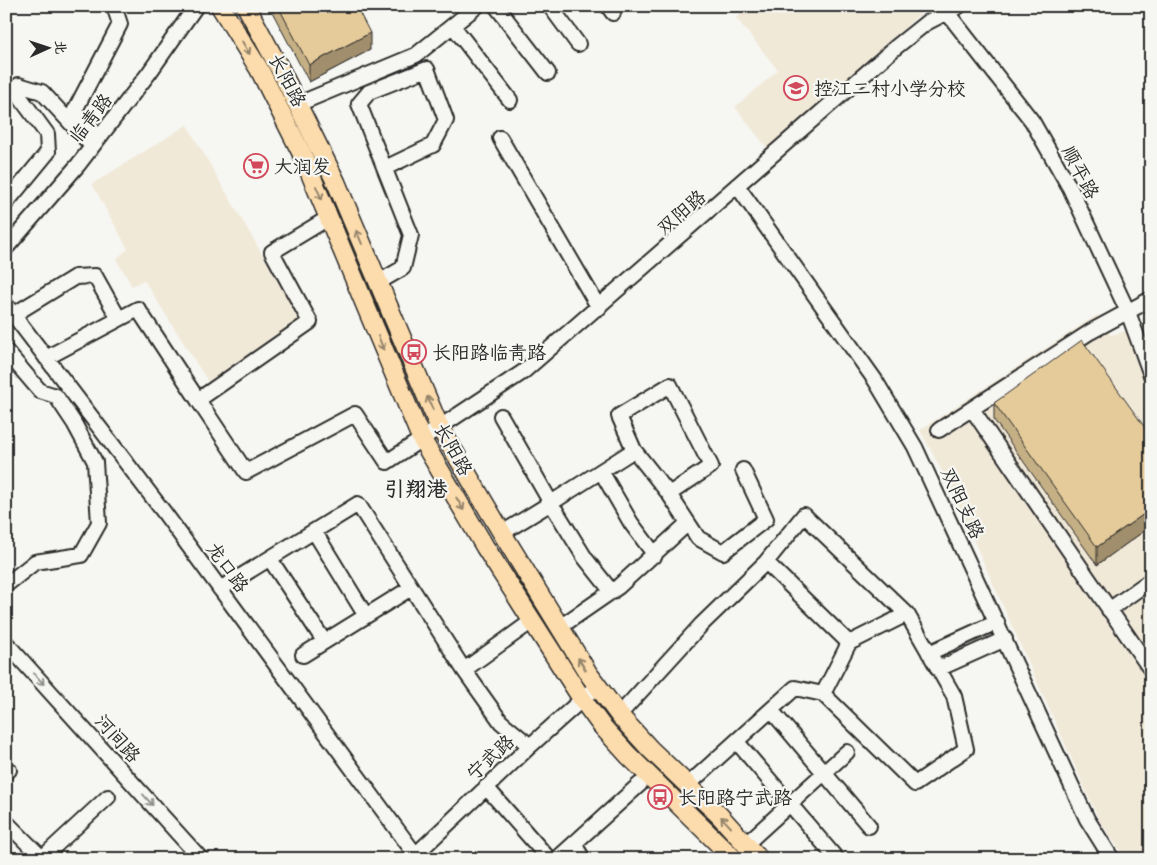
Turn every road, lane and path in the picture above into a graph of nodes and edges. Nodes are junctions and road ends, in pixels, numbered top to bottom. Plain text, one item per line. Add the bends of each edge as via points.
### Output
1 (114, 6) edge
2 (196, 6) edge
3 (220, 6) edge
4 (246, 6) edge
5 (477, 6) edge
6 (496, 6) edge
7 (550, 6) edge
8 (949, 8) edge
9 (453, 26) junction
10 (578, 44) dead end
11 (548, 73) dead end
12 (10, 93) edge
13 (510, 100) dead end
14 (298, 104) junction
15 (500, 138) dead end
16 (96, 142) junction
17 (385, 168) junction
18 (738, 187) junction
19 (6, 203) edge
20 (330, 217) junction
21 (6, 248) edge
22 (379, 282) junction
23 (1151, 299) edge
24 (599, 308) junction
25 (10, 310) edge
26 (1128, 312) junction
27 (119, 319) junction
28 (6, 351) edge
29 (46, 358) junction
30 (1151, 375) edge
31 (198, 400) junction
32 (972, 410) junction
33 (501, 416) dead end
34 (440, 426) junction
35 (939, 430) dead end
36 (422, 438) junction
37 (634, 450) junction
38 (743, 470) dead end
39 (601, 471) junction
40 (669, 494) junction
41 (551, 503) junction
42 (688, 524) junction
43 (314, 531) junction
44 (502, 533) junction
45 (655, 555) junction
46 (270, 559) junction
47 (766, 562) junction
48 (1151, 580) edge
49 (7, 582) edge
50 (411, 588) junction
51 (220, 589) junction
52 (612, 592) junction
53 (1110, 610) junction
54 (907, 614) junction
55 (366, 616) junction
56 (532, 621) junction
57 (997, 622) junction
58 (560, 627) junction
59 (1005, 639) junction
60 (324, 641) junction
61 (6, 643) edge
62 (849, 643) junction
63 (929, 653) junction
64 (303, 655) dead end
65 (938, 669) junction
66 (464, 670) junction
67 (1151, 670) edge
68 (597, 686) junction
69 (823, 694) junction
70 (582, 699) junction
71 (771, 710) junction
72 (619, 715) junction
73 (737, 742) junction
74 (530, 746) junction
75 (847, 752) dead end
76 (824, 773) junction
77 (640, 784) dead end
78 (689, 784) junction
79 (486, 787) junction
80 (108, 797) dead end
81 (790, 804) junction
82 (6, 822) edge
83 (869, 826) dead end
84 (574, 844) junction
85 (746, 844) junction
86 (413, 856) edge
87 (41, 858) edge
88 (836, 858) dead end
89 (201, 859) edge
90 (549, 859) edge
91 (557, 859) edge
92 (583, 859) edge
93 (734, 859) edge
94 (758, 859) edge
95 (1112, 859) edge

1 - 16 street via 120,24 74,112
2 - 16 street, 临青路
3 -> 20 main road, 长阳路 via 281,111
4 - 14 main road, 长阳路
5 - 9 street
6 - 11 street
7 - 10 street
8 - 18 street, 双阳路 via 896,47
8 - 26 street, 顺平路 via 1032,121 1070,188
9 - 13 street
9 - 14 street via 416,55
12 - 16 street via 18,85 42,92
12 - 19 street via 48,134 48,152
22 -> 14 main road, 长阳路
15 - 24 street
16 - 21 street, 临青路
17 - 17 street via 359,104 369,92 427,69 446,120 433,145
17 - 22 street via 411,235 403,268
18 - 24 street, 双阳路
18 - 57 street, 双阳支路 via 870,373 901,423 928,471
20 - 31 street via 272,252 310,322
20 -> 36 main road, 长阳路
34 -> 22 main road, 长阳路
23 - 26 street
24 - 34 street, 双阳路 via 523,372
25 - 27 street via 75,277 96,276
25 - 29 street, 龙口路
26 - 30 street, 顺平路
26 - 32 street via 1090,332
27 - 29 street
27 - 31 street via 138,309
28 - 49 street via 40,391 56,396 74,423 95,462 99,523 81,556 35,562
29 - 51 street, 龙口路
31 - 36 street, 双阳路 via 246,472 355,414 387,462
32 - 35 street
32 - 53 street
33 - 41 street
34 - 36 street, 双阳路
34 - 44 main road, 长阳路
36 -> 56 main road, 长阳路
37 - 39 street
37 - 40 street
37 - 40 street via 619,416 670,385 712,466
38 - 42 street via 766,519 723,552 698,538
39 - 41 street
39 - 45 street via 631,523
40 - 42 street
41 - 44 street
41 - 52 street via 585,558
42 - 45 street
43 - 46 street
43 - 50 street via 358,504
43 - 55 street
44 - 58 main road, 长阳路
45 - 52 street
46 - 51 street
46 - 60 street
47 - 54 street via 804,515
47 - 62 street
47 - 72 street via 701,626
48 - 53 street
50 - 55 street
50 - 66 street
51 - 86 street, 龙口路
52 - 58 street
53 - 67 street
54 - 62 street
54 - 63 street
55 - 60 street
56 - 66 street
56 - 70 main road, 长阳路
57 - 59 street, 双阳支路
57 - 63 street
68 -> 58 main road, 长阳路
59 - 65 street
59 - 95 street, 双阳支路 via 1087,819
60 - 64 street
61 -> 89 street, 河间路
62 - 69 street
63 - 65 street
65 - 69 street via 954,696 966,749 915,784
66 - 74 street via 501,722
68 - 70 street, 宁武路
68 - 72 main road, 长阳路
69 - 71 street via 795,688
70 - 74 street, 宁武路
70 - 93 main road, 长阳路 via 628,755
71 - 73 street
71 - 76 street
72 - 78 main road, 长阳路
73 - 78 street
73 - 81 street
74 - 79 street, 宁武路
75 - 76 street
76 - 81 street
76 - 83 street
77 - 84 street
85 -> 78 main road, 长阳路
79 - 86 street, 宁武路
79 - 90 street
80 - 87 street
81 - 85 street
81 - 88 street
82 - 87 street
84 - 91 street
84 - 92 street
85 - 94 main road, 长阳路

